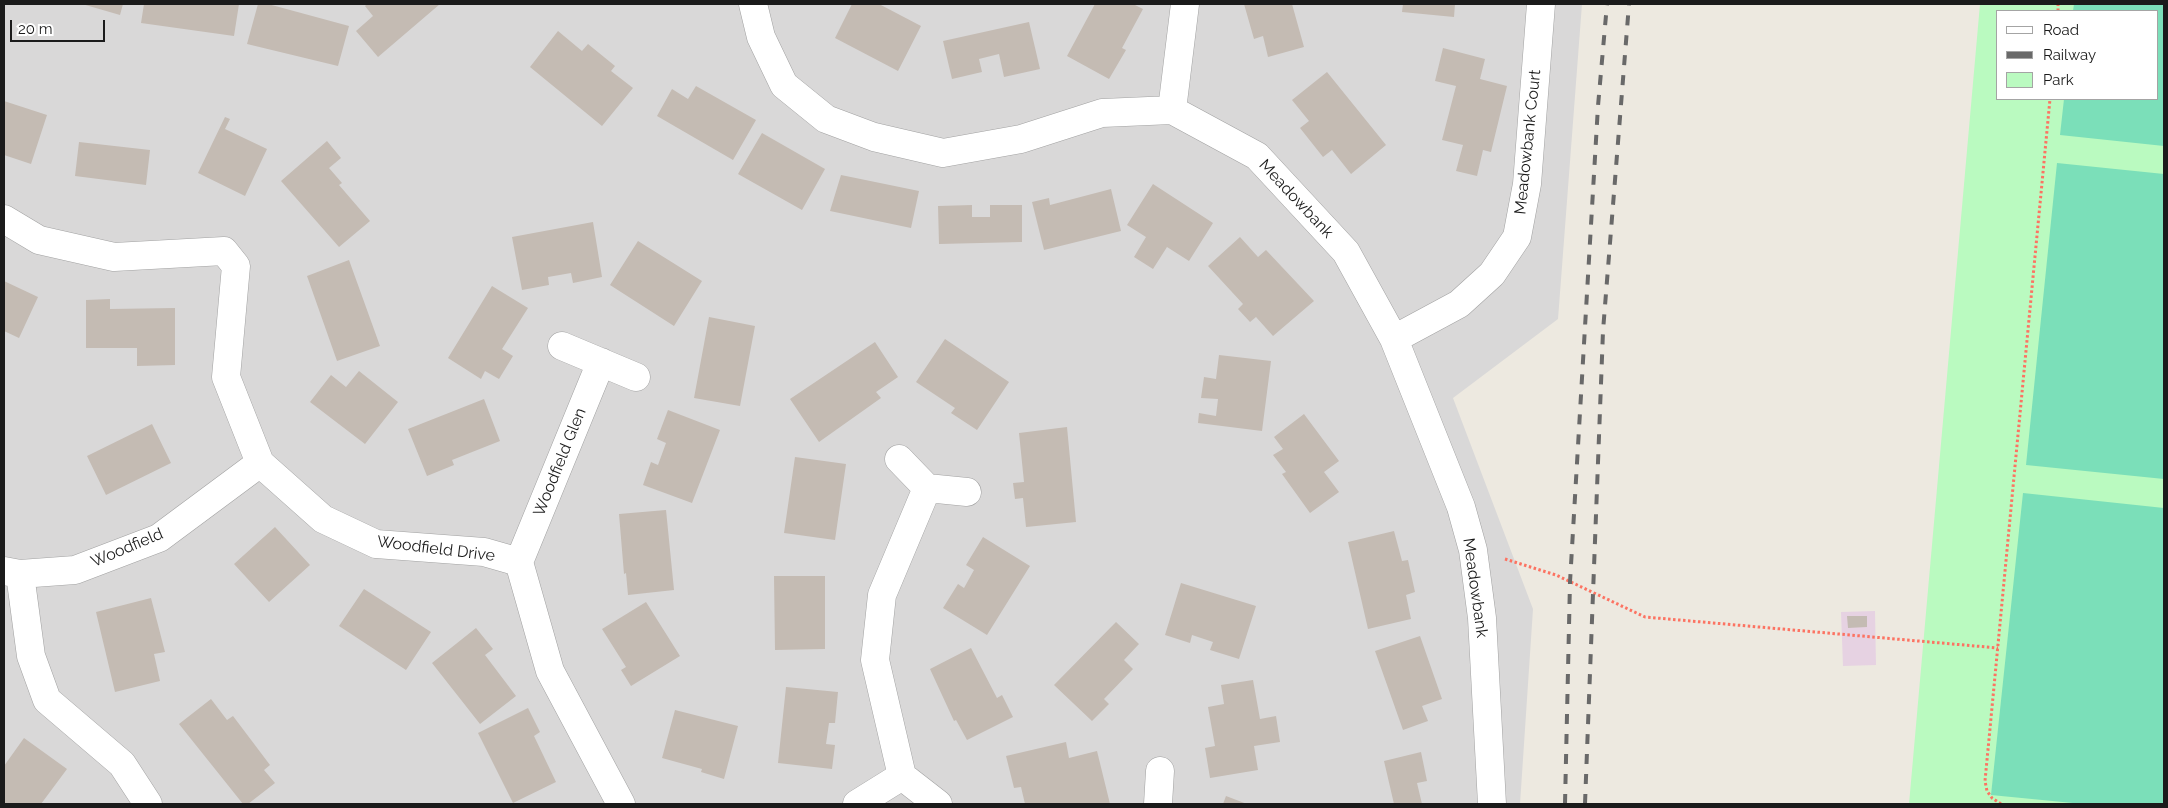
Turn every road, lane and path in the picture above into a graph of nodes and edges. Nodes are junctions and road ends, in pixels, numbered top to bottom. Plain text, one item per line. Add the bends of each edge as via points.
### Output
1 (754, 4) edge
2 (1185, 4) edge
3 (1541, 4) edge
4 (2050, 100) edge
5 (1172, 110) junction
6 (4, 219) edge
7 (1394, 339) junction
8 (562, 346) dead end
9 (601, 362) junction
10 (636, 377) dead end
11 (899, 460) dead end
12 (260, 463) junction
13 (927, 488) junction
14 (967, 492) dead end
15 (1473, 550) junction
16 (519, 562) junction
17 (12, 572) edge
18 (1998, 648) junction
19 (1160, 771) dead end
20 (902, 776) junction
21 (148, 804) edge
22 (621, 804) edge
23 (857, 804) edge
24 (938, 804) edge
25 (1158, 804) edge
26 (1492, 804) edge
27 (2001, 804) edge

1 - 5 street via 761,37 784,85 826,119 874,137 943,153 1021,140 1102,112
2 - 5 street
3 - 7 street, Meadowbank Court via 1527,184 1516,237 1492,274 1459,304
4 - 18 path
5 - 7 street, Meadowbank via 1257,156 1346,252
6 - 12 street, Woodfield Drive via 39,240 114,257 224,251 236,266 226,377
7 - 15 street, Meadowbank via 1461,507
8 - 9 street
9 - 10 street
9 - 16 street, Woodfield Glen
11 - 13 street
12 - 16 street, Woodfield Drive via 323,518 376,544 484,552
12 - 17 street, Woodfield via 159,538 75,570
13 - 14 street
13 - 20 street via 882,595 875,660
15 - 18 path via 1556,575 1645,617
15 - 26 street, Meadowbank via 1482,618
16 - 22 street via 550,671
17 - 21 street via 31,656 47,700 122,764
18 - 27 path via 1985,781 1987,791
19 - 25 street
20 - 23 street
20 - 24 street

